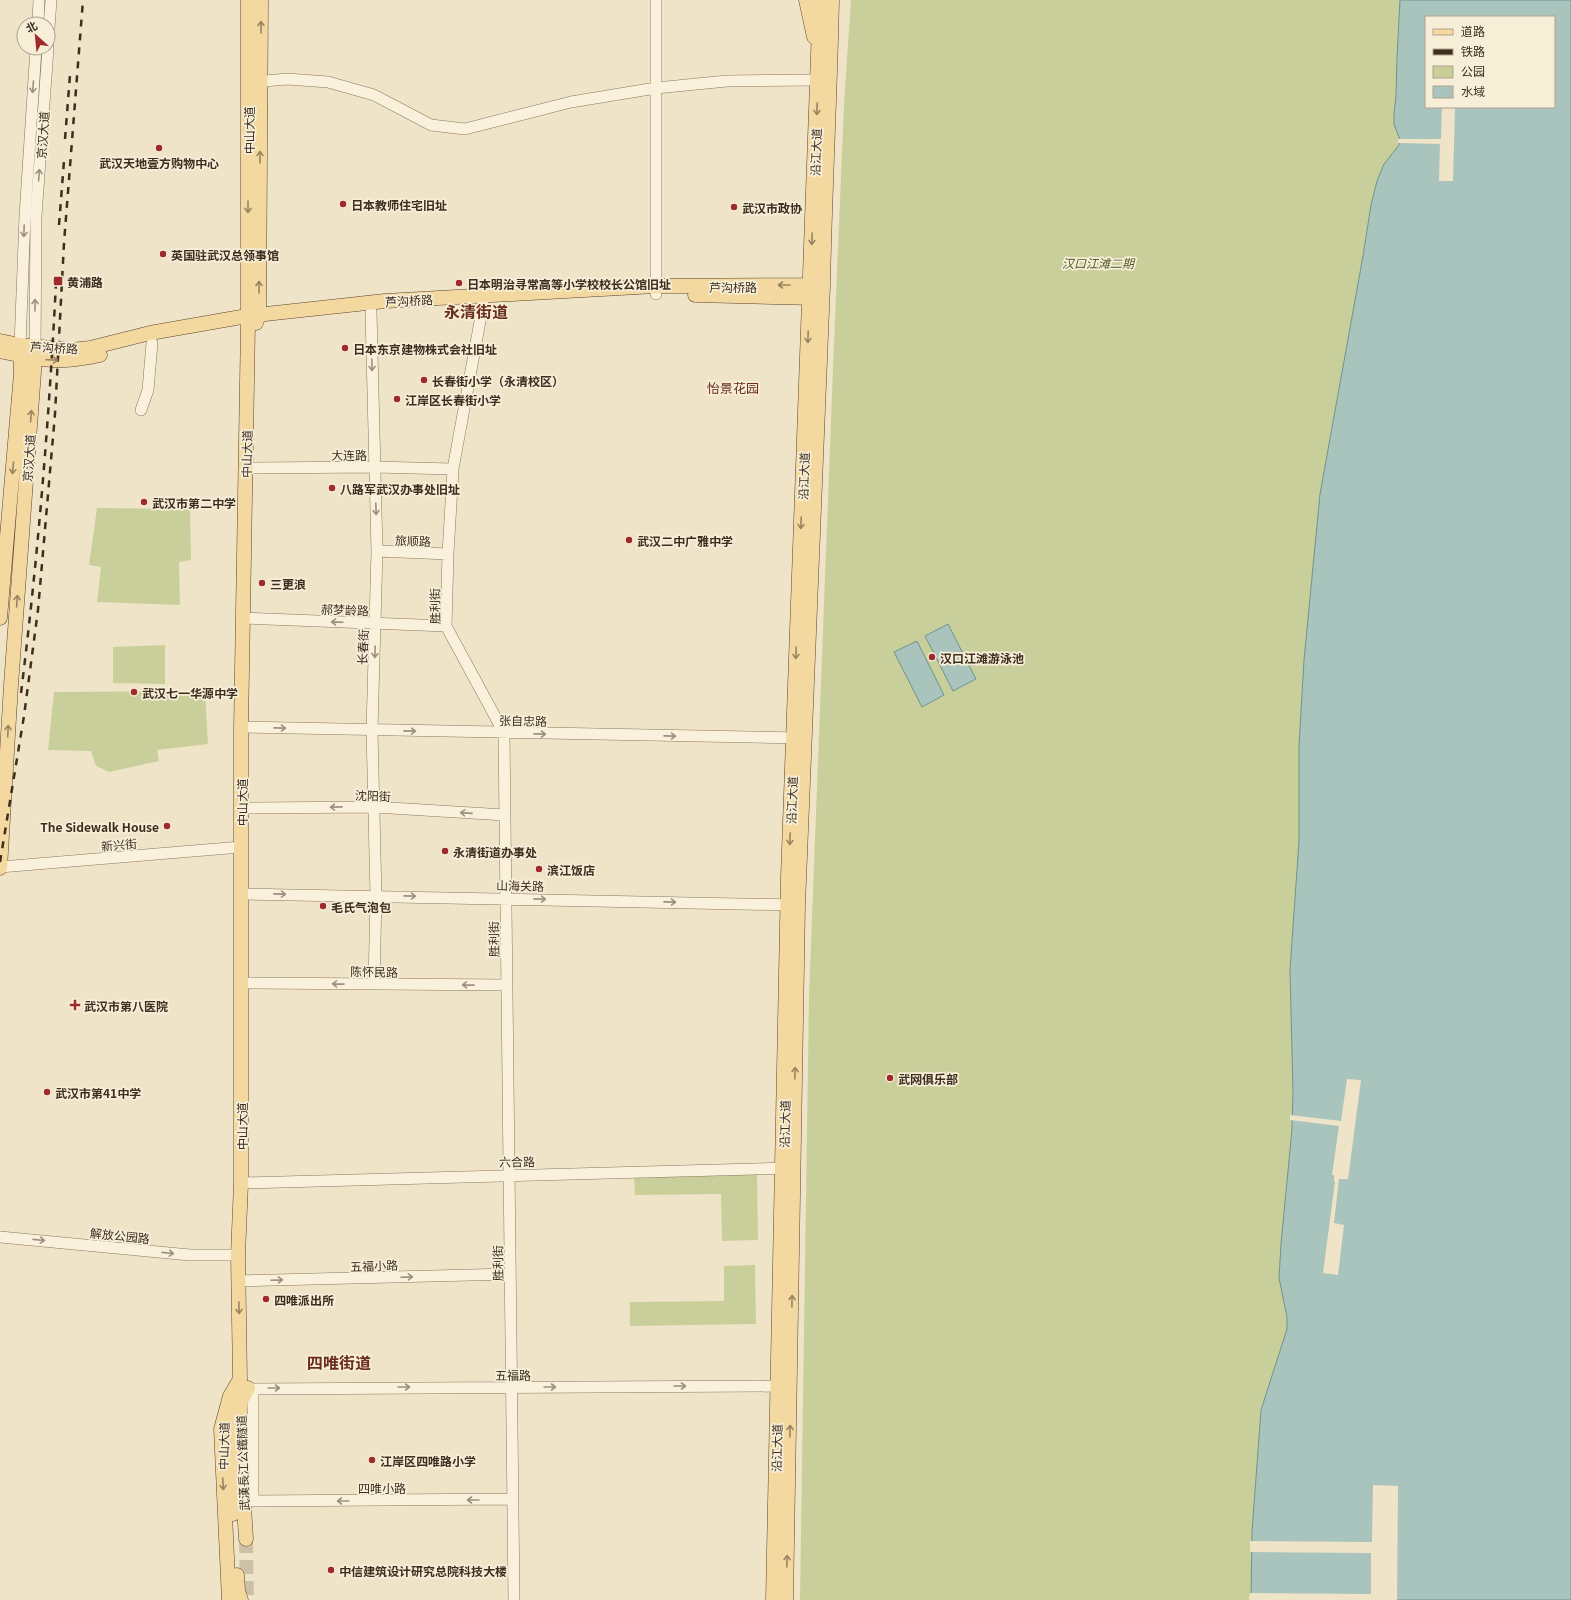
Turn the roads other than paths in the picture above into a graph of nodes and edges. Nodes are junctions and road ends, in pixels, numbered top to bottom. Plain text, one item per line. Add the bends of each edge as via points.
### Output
1 (39, 0) edge
2 (51, 0) edge
3 (248, 0) edge
4 (261, 0) edge
5 (656, 0) edge
6 (806, 0) edge
7 (820, 0) edge
8 (832, 0) edge
9 (38, 16) edge
10 (50, 16) edge
11 (818, 54) junction
12 (35, 56) edge
13 (47, 56) edge
14 (818, 80) junction
15 (254, 82) junction
16 (656, 88) junction
17 (656, 290) junction
18 (816, 292) junction
19 (483, 300) junction
20 (371, 312) junction
21 (253, 320) junction
22 (0, 340) edge
23 (152, 343) junction
24 (20, 350) junction
25 (0, 351) edge
26 (35, 352) junction
27 (141, 410) dead end
28 (374, 467) junction
29 (246, 468) junction
30 (453, 469) junction
31 (377, 552) junction
32 (448, 554) junction
33 (0, 618) edge
34 (244, 618) junction
35 (376, 624) junction
36 (446, 626) junction
37 (241, 727) junction
38 (372, 730) junction
39 (504, 733) junction
40 (799, 738) junction
41 (374, 807) junction
42 (241, 808) junction
43 (505, 816) junction
44 (241, 847) junction
45 (0, 867) edge
46 (241, 894) junction
47 (376, 896) junction
48 (506, 898) junction
49 (793, 904) junction
50 (241, 983) junction
51 (374, 984) junction
52 (507, 985) junction
53 (788, 1168) junction
54 (509, 1174) junction
55 (241, 1183) junction
56 (0, 1236) edge
57 (238, 1255) junction
58 (510, 1274) junction
59 (238, 1281) junction
60 (246, 1385) junction
61 (784, 1386) junction
62 (511, 1387) junction
63 (512, 1499) junction
64 (253, 1501) joint
65 (246, 1539) tunnel mouth
66 (229, 1600) edge
67 (241, 1600) edge
68 (514, 1600) edge
69 (773, 1600) edge
70 (786, 1600) edge

1 - 9 street
2 - 10 street
3 - 15 main road, 中山大道
15 -> 4 main road, 中山大道
5 - 16 street
6 - 11 main road
7 - 11 main road, 沿江大道
8 - 18 main road, 沿江大道 via 824,196
11 - 14 main road, 沿江大道
12 -> 24 street, 京汉大道 via 25,216
26 -> 13 street, 京汉大道 via 36,216
14 - 16 street via 727,81
14 -> 18 main road, 沿江大道
15 - 16 street via 287,79 328,82 374,95 431,125 465,129 571,102
15 - 21 main road, 中山大道
16 - 17 street
17 - 18 main road, 芦沟桥路
17 - 19 main road, 芦沟桥路
18 - 40 main road, 沿江大道
19 - 20 main road, 芦沟桥路
19 - 21 main road, 芦沟桥路 via 385,301
19 - 30 street, 胜利街
20 - 21 main road, 芦沟桥路
20 -> 28 street, 长春街
21 - 23 main road, 芦沟桥路
21 - 26 main road, 芦沟桥路 via 150,333 90,348
21 - 29 main road, 中山大道
22 - 24 main road, 芦沟桥路
26 -> 23 main road, 芦沟桥路 via 64,360 79,359
23 - 27 street via 148,390
24 - 25 main road, 芦沟桥路
24 - 26 main road, 芦沟桥路
24 -> 33 main road, 京汉大道 via 21,374
45 -> 26 main road, 京汉大道
28 - 29 street, 大连路
28 - 30 street, 大连路
28 -> 31 street, 长春街
29 - 34 main road, 中山大道
30 - 32 street, 胜利街
31 - 32 street, 旅顺路
31 - 35 street, 长春街
32 - 36 street, 胜利街
35 -> 34 street, 郝梦龄路
34 - 37 main road, 中山大道
35 - 36 street, 郝梦龄路
35 -> 38 street, 长春街
36 - 39 street, 胜利街
37 -> 38 street, 张自忠路
37 - 42 main road, 中山大道
38 -> 39 street, 张自忠路
38 - 41 street, 长春街
39 -> 40 street, 张自忠路
39 - 43 street, 胜利街
40 - 49 main road, 沿江大道
41 -> 42 street, 沈阳街
43 -> 41 street, 沈阳街
41 - 47 street, 长春街
42 - 44 main road, 中山大道
43 - 48 street, 胜利街
44 - 45 street, 新兴街
44 - 46 main road, 中山大道
46 -> 47 street, 山海关路
46 - 50 main road, 中山大道
47 -> 48 street, 山海关路
47 - 51 street, 长春街
48 -> 49 street, 山海关路
48 - 52 street, 胜利街
49 - 53 main road, 沿江大道
51 -> 50 street, 陈怀民路
50 - 55 main road, 中山大道
52 -> 51 street, 陈怀民路
52 - 54 street, 胜利街
53 - 54 street, 六合路
53 - 61 main road, 沿江大道
54 - 55 street, 六合路
54 - 58 street, 胜利街
55 - 57 main road, 中山大道
56 -> 57 street, 解放公园路 via 190,1255
57 - 59 main road, 中山大道
59 -> 58 street, 五福小路
58 - 62 street, 胜利街
59 -> 60 main road, 中山大道
60 -> 62 street, 五福路
60 - 64 street, 中山大道
60 - 65 main road, 武漢長江公鐵隧道 via 239,1416
60 -> 66 main road, 中山大道 via 230,1396 221,1429
60 - 67 main road, 中山大道 via 233,1406 231,1423 234,1476 232,1506 238,1591
62 -> 61 street, 五福路
61 - 69 main road, 沿江大道
70 -> 61 main road, 沿江大道
62 - 63 street, 胜利街
63 -> 64 street, 四唯小路
63 - 68 street, 胜利街

